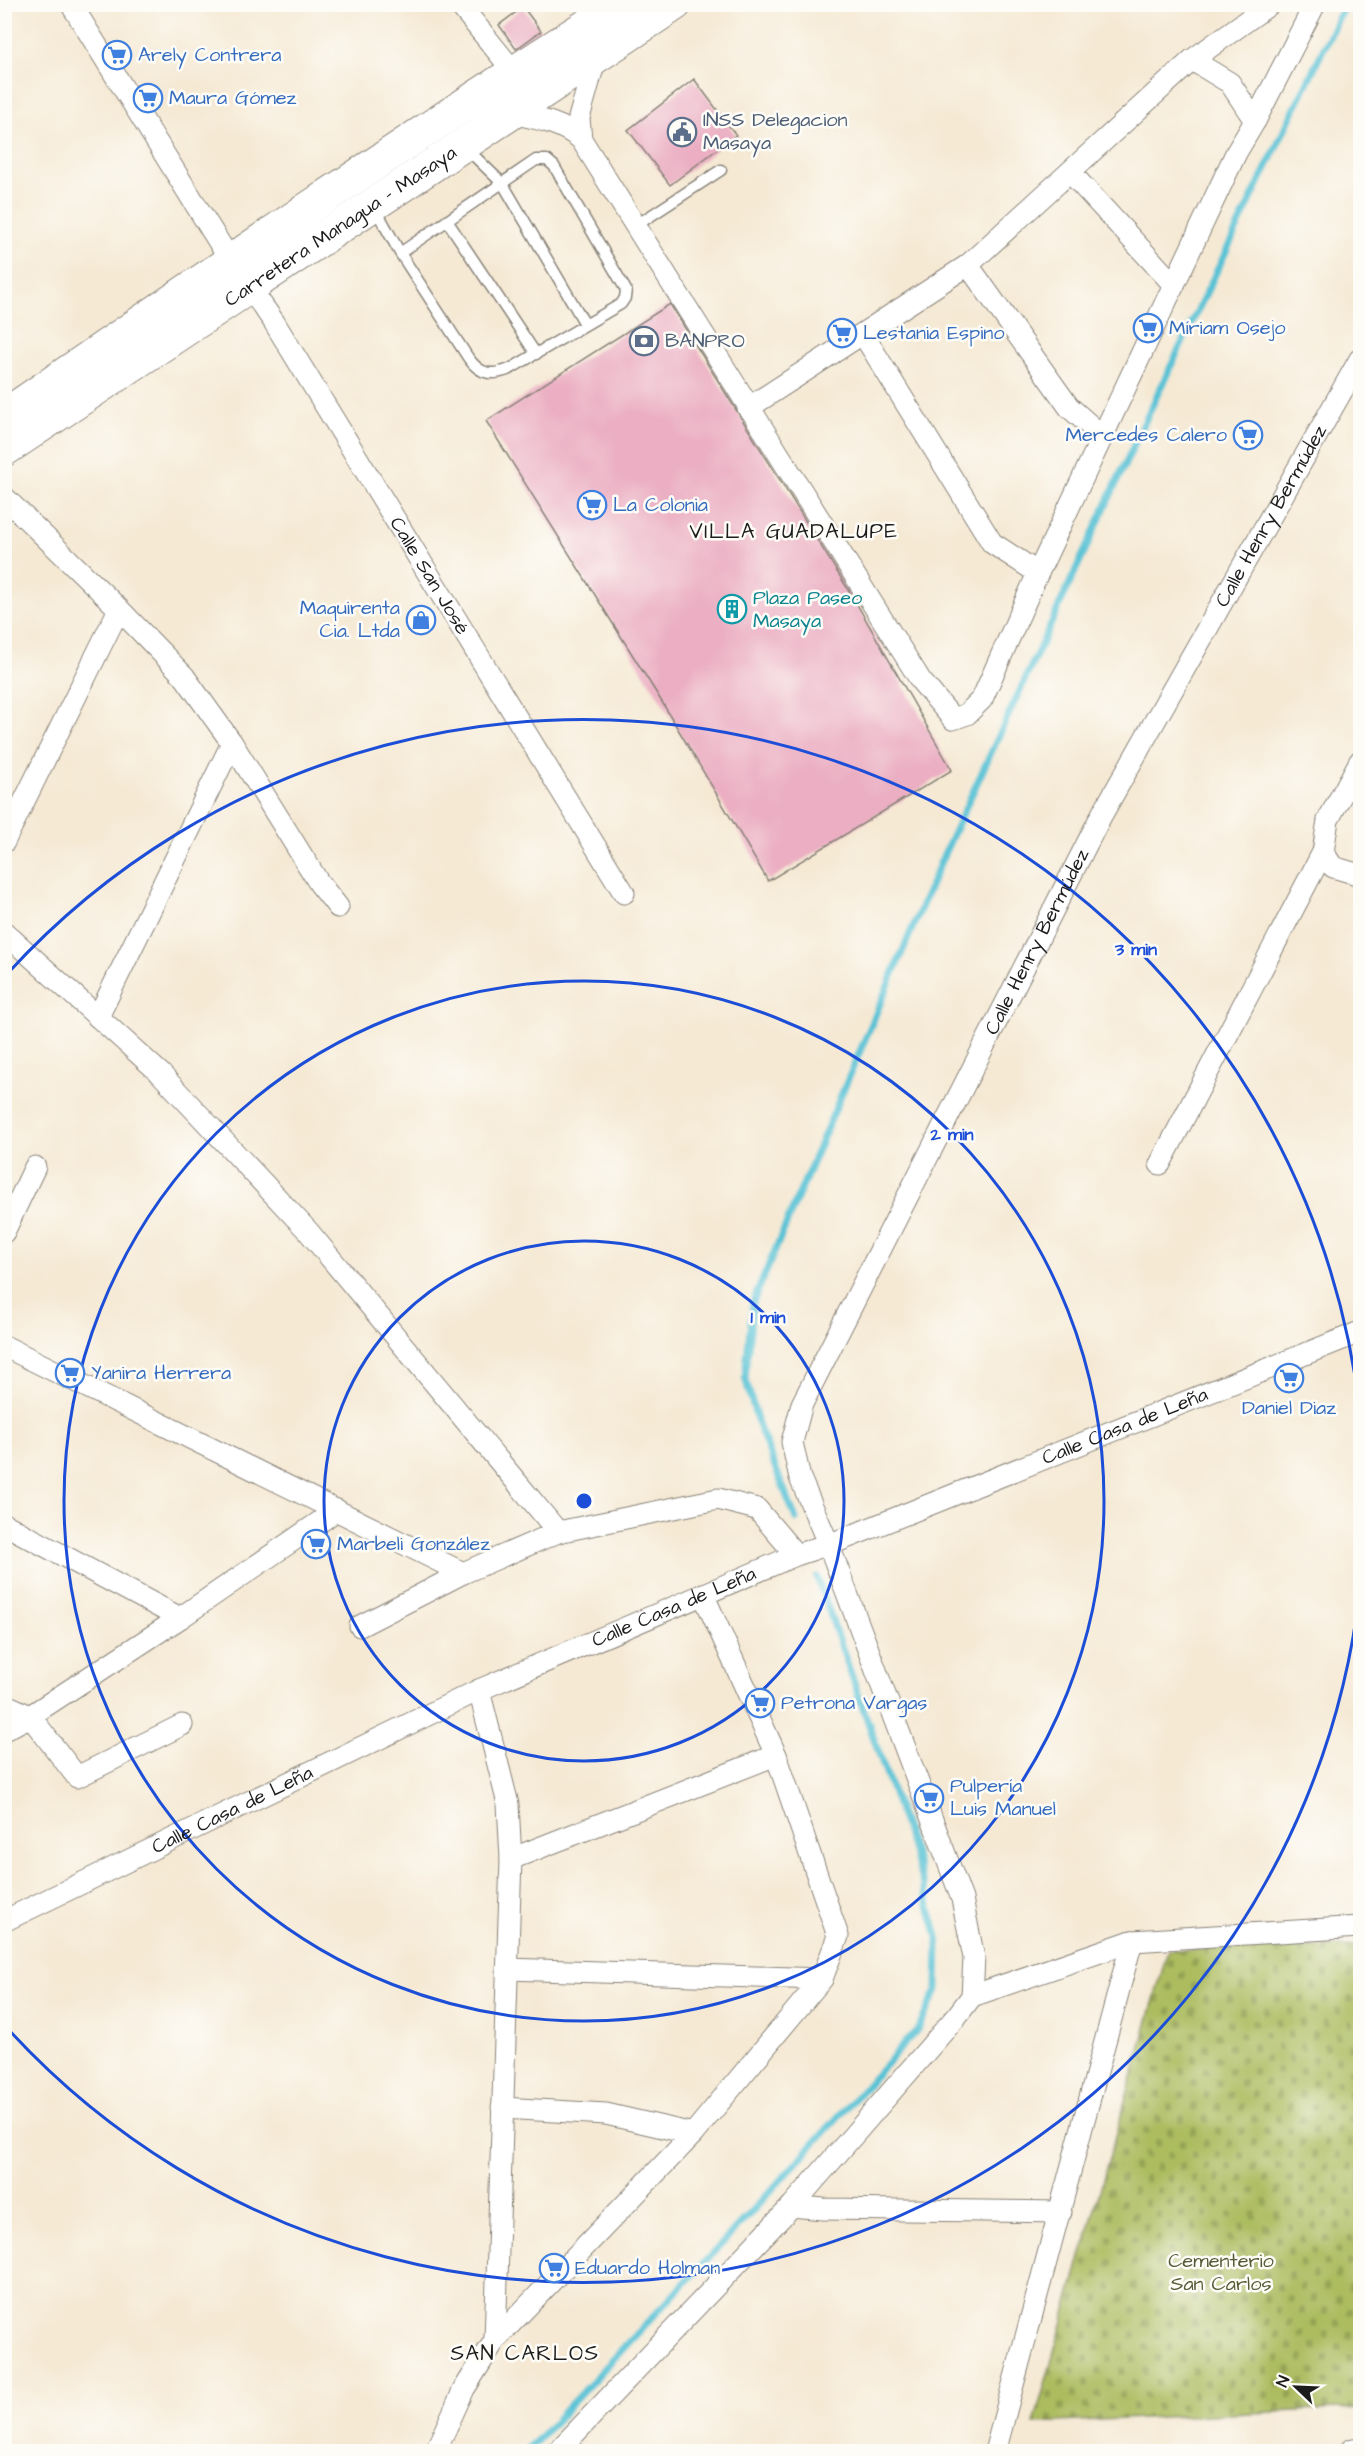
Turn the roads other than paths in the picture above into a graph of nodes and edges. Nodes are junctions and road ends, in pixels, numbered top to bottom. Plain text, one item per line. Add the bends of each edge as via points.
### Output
1 (71, 4) edge
2 (459, 4) edge
3 (621, 4) edge
4 (675, 4) edge
5 (1270, 4) edge
6 (1316, 4) edge
7 (596, 57) junction
8 (1192, 60) junction
9 (514, 72) junction
10 (512, 113) junction
11 (1255, 121) junction
12 (581, 139) junction
13 (463, 146) junction
14 (721, 170) dead end
15 (1070, 172) junction
16 (503, 184) junction
17 (364, 191) junction
18 (448, 222) junction
19 (635, 226) junction
20 (399, 253) junction
21 (230, 260) junction
22 (968, 265) junction
23 (1174, 285) junction
24 (249, 287) junction
25 (585, 324) junction
26 (862, 334) junction
27 (536, 354) junction
28 (1360, 359) edge
29 (748, 408) junction
30 (4, 416) edge
31 (1102, 436) junction
32 (4, 450) edge
33 (4, 497) edge
34 (1038, 573) junction
35 (119, 609) junction
36 (232, 743) junction
37 (1360, 761) edge
38 (4, 842) edge
39 (1323, 852) junction
40 (1360, 875) edge
41 (624, 893) dead end
42 (338, 906) dead end
43 (4, 932) edge
44 (98, 1017) junction
45 (1161, 1164) dead end
46 (35, 1167) dead end
47 (4, 1232) edge
48 (1360, 1332) edge
49 (4, 1346) edge
50 (337, 1510) junction
51 (4, 1524) edge
52 (558, 1532) junction
53 (828, 1543) junction
54 (796, 1555) junction
55 (463, 1573) junction
56 (703, 1594) junction
57 (180, 1618) junction
58 (360, 1626) dead end
59 (479, 1690) junction
60 (4, 1704) edge
61 (30, 1716) junction
62 (182, 1725) dead end
63 (4, 1730) edge
64 (776, 1755) junction
65 (511, 1860) junction
66 (4, 1921) edge
67 (1360, 1927) edge
68 (1132, 1941) junction
69 (507, 1969) junction
70 (822, 1979) junction
71 (972, 1996) junction
72 (502, 2108) junction
73 (693, 2134) junction
74 (792, 2206) junction
75 (1061, 2212) junction
76 (495, 2340) junction
77 (435, 2451) edge
78 (557, 2451) edge
79 (995, 2451) edge
80 (1353, 2451) edge
81 (1360, 2451) edge

1 - 21 street, Calle San José
2 - 9 street
3 - 9 highway, Carretera Managua - Masaya
4 - 7 highway, Carretera Managua - Masaya
5 - 8 street
6 - 11 street
7 - 10 highway, Carretera Managua - Masaya
7 - 12 street via 579,118
8 - 11 street via 1230,83
8 - 15 street
9 - 17 highway, Carretera Managua - Masaya
10 - 12 street via 556,123
10 - 13 highway, Carretera Managua - Masaya
11 - 23 street
12 - 19 street
13 - 16 lane
13 - 17 highway, Carretera Managua - Masaya
14 - 19 lane
15 - 22 street
15 - 23 street
16 - 18 lane
16 - 25 lane
16 - 25 lane via 536,160 547,160 554,166 626,290 621,304
17 - 20 lane
17 - 21 highway, Carretera Managua - Masaya
17 - 24 highway, Carretera Managua - Masaya
18 - 20 lane
18 - 27 lane
19 - 29 street
20 - 27 lane via 476,368 485,374 498,374
21 - 24 street, Calle San José
21 - 30 highway, Carretera Managua - Masaya
22 - 26 street
22 - 31 street via 1069,407
23 - 31 street
24 - 32 highway, Carretera Managua - Masaya
24 - 41 street, Calle San José
25 - 27 lane
26 - 29 street
26 - 34 street via 992,543
28 - 53 street, Calle Henry Bermúdez via 1101,816 802,1404 792,1442 800,1478
29 - 34 street via 921,681 953,719 967,714 982,699
31 - 34 street
33 - 35 street
35 - 36 street via 184,676
35 - 38 street
36 - 42 street via 319,883
36 - 44 street
37 - 39 street via 1328,820
39 - 40 street via 1333,867
39 - 45 street
43 - 44 street
44 - 52 street via 160,1073 308,1231
46 - 47 street
48 - 53 street, Calle Casa de Leña
49 - 50 street
50 - 55 street
50 - 57 street
51 - 57 street
52 - 54 street via 718,1499 757,1509
52 - 55 street
53 - 54 street, Calle Casa de Leña
53 - 71 street, Calle Henry Bermúdez via 962,1899 974,1958
54 - 56 street, Calle Casa de Leña
55 - 58 street
56 - 59 street, Calle Casa de Leña
56 - 64 street
57 - 61 street
59 - 65 street via 508,1804
59 - 66 street, Calle Casa de Leña
60 - 61 street
61 - 62 street via 77,1776
61 - 63 street
64 - 65 street
64 - 70 street via 838,1936
65 - 69 street
67 - 68 street
68 - 71 street
68 - 75 street
69 - 70 street
69 - 72 street
70 - 73 street
71 - 74 street
72 - 73 street via 606,2114
72 - 76 street
73 - 76 street
74 - 75 street
74 - 78 street
75 - 79 street
76 - 77 street via 464,2389
80 - 81 street

